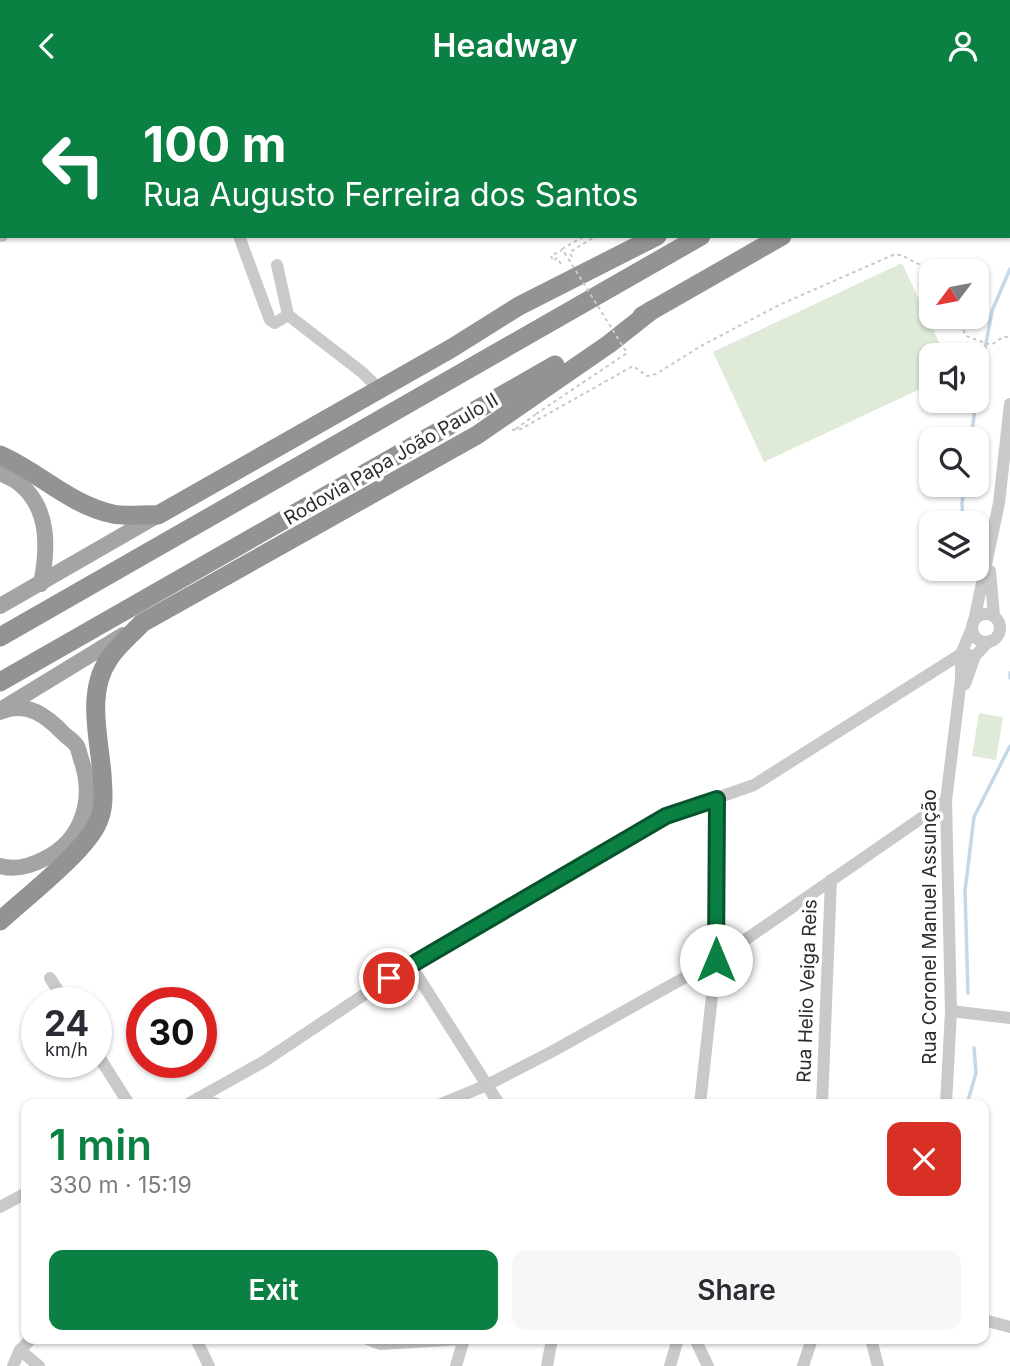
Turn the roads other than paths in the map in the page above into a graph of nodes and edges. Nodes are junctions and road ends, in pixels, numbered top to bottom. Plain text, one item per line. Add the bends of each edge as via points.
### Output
1 (240, 238) edge
2 (627, 238) edge
3 (653, 238) edge
4 (698, 238) edge
5 (778, 238) edge
6 (277, 265) dead end
7 (519, 306) junction
8 (652, 310) junction
9 (288, 315) junction
10 (379, 389) junction
11 (1010, 404) edge
12 (0, 455) edge
13 (0, 473) edge
14 (1005, 504) edge
15 (158, 515) junction
16 (989, 557) joint
17 (983, 581) edge
18 (41, 584) junction
19 (0, 606) edge
20 (995, 617) junction
21 (142, 623) junction
22 (973, 624) junction
23 (1010, 626) edge
24 (1010, 634) edge
25 (0, 637) edge
26 (992, 640) junction
27 (961, 654) junction
28 (975, 656) junction
29 (0, 683) edge
30 (959, 701) junction
31 (0, 711) edge
32 (717, 799) junction
33 (946, 801) junction
34 (0, 866) edge
35 (831, 880) junction
36 (0, 921) edge
37 (716, 960) junction
38 (410, 964) junction
39 (50, 978) dead end
40 (56, 987) edge
41 (950, 1011) junction
42 (1010, 1018) edge
43 (112, 1077) edge
44 (487, 1085) junction
45 (126, 1099) edge
46 (197, 1099) edge
47 (453, 1099) edge
48 (496, 1099) edge
49 (701, 1099) edge
50 (822, 1099) edge
51 (946, 1099) edge
52 (21, 1196) edge
53 (0, 1207) edge
54 (989, 1321) edge
55 (1010, 1324) edge
56 (26, 1344) edge
57 (198, 1344) edge
58 (463, 1344) edge
59 (551, 1344) edge
60 (677, 1344) edge
61 (697, 1344) edge
62 (810, 1344) edge
63 (872, 1344) edge
64 (20, 1350) junction
65 (13, 1366) edge
66 (38, 1366) edge
67 (209, 1366) edge
68 (456, 1366) edge
69 (547, 1366) edge
70 (670, 1366) edge
71 (708, 1366) edge
72 (803, 1366) edge
73 (878, 1366) edge

1 - 9 street via 270,320 275,323
2 - 7 highway
3 - 7 highway
4 - 25 highway, Rodovia Papa João Paulo II
5 - 8 highway, Rodovia Papa João Paulo II
6 - 9 street
7 - 10 highway
8 - 21 highway via 477,435
8 - 29 highway, Rodovia Papa João Paulo II
9 - 10 street
10 - 15 highway
11 - 14 street, Rua Coronel Manuel Assunção
12 - 15 highway via 80,502 114,514
13 - 18 main road via 20,484 45,525 47,555
14 - 16 street, Rua Coronel Manuel Assunção
15 - 18 main road
16 - 20 street
17 - 22 street, Rua Coronel Manuel Assunção
18 - 19 main road
20 - 22 street via 984,614
20 - 23 street
20 - 26 street via 1000,626
21 - 31 main road
21 - 36 highway via 109,659 98,680 95,710 104,794 99,821 73,855
22 - 26 street via 978,639
22 - 27 street, Rua Coronel Manuel Assunção
24 - 26 street
26 - 28 street
27 - 28 street
27 - 30 street, Rua Coronel Manuel Assunção
27 - 32 street via 754,785
28 - 30 street
30 - 33 street, Rua Coronel Manuel Assunção
31 - 34 main road via 12,706 38,711 77,747 86,775 87,806 59,851 33,865
32 - 37 street
32 - 38 street via 666,816
33 - 35 street
33 - 41 street, Rua Coronel Manuel Assunção
35 - 37 street
35 - 50 street, Rua Helio Veiga Reis
37 - 44 street
37 - 49 street
38 - 44 street
38 - 46 street via 263,1062
39 - 40 street
41 - 42 street
41 - 51 street, Rua Coronel Manuel Assunção
43 - 45 street
44 - 47 street
44 - 48 street
52 - 53 street
54 - 55 street
56 - 64 street
57 - 67 street
58 - 68 street
59 - 69 street
60 - 70 street
61 - 71 street
62 - 72 street
63 - 73 street
64 - 65 street
64 - 66 street

